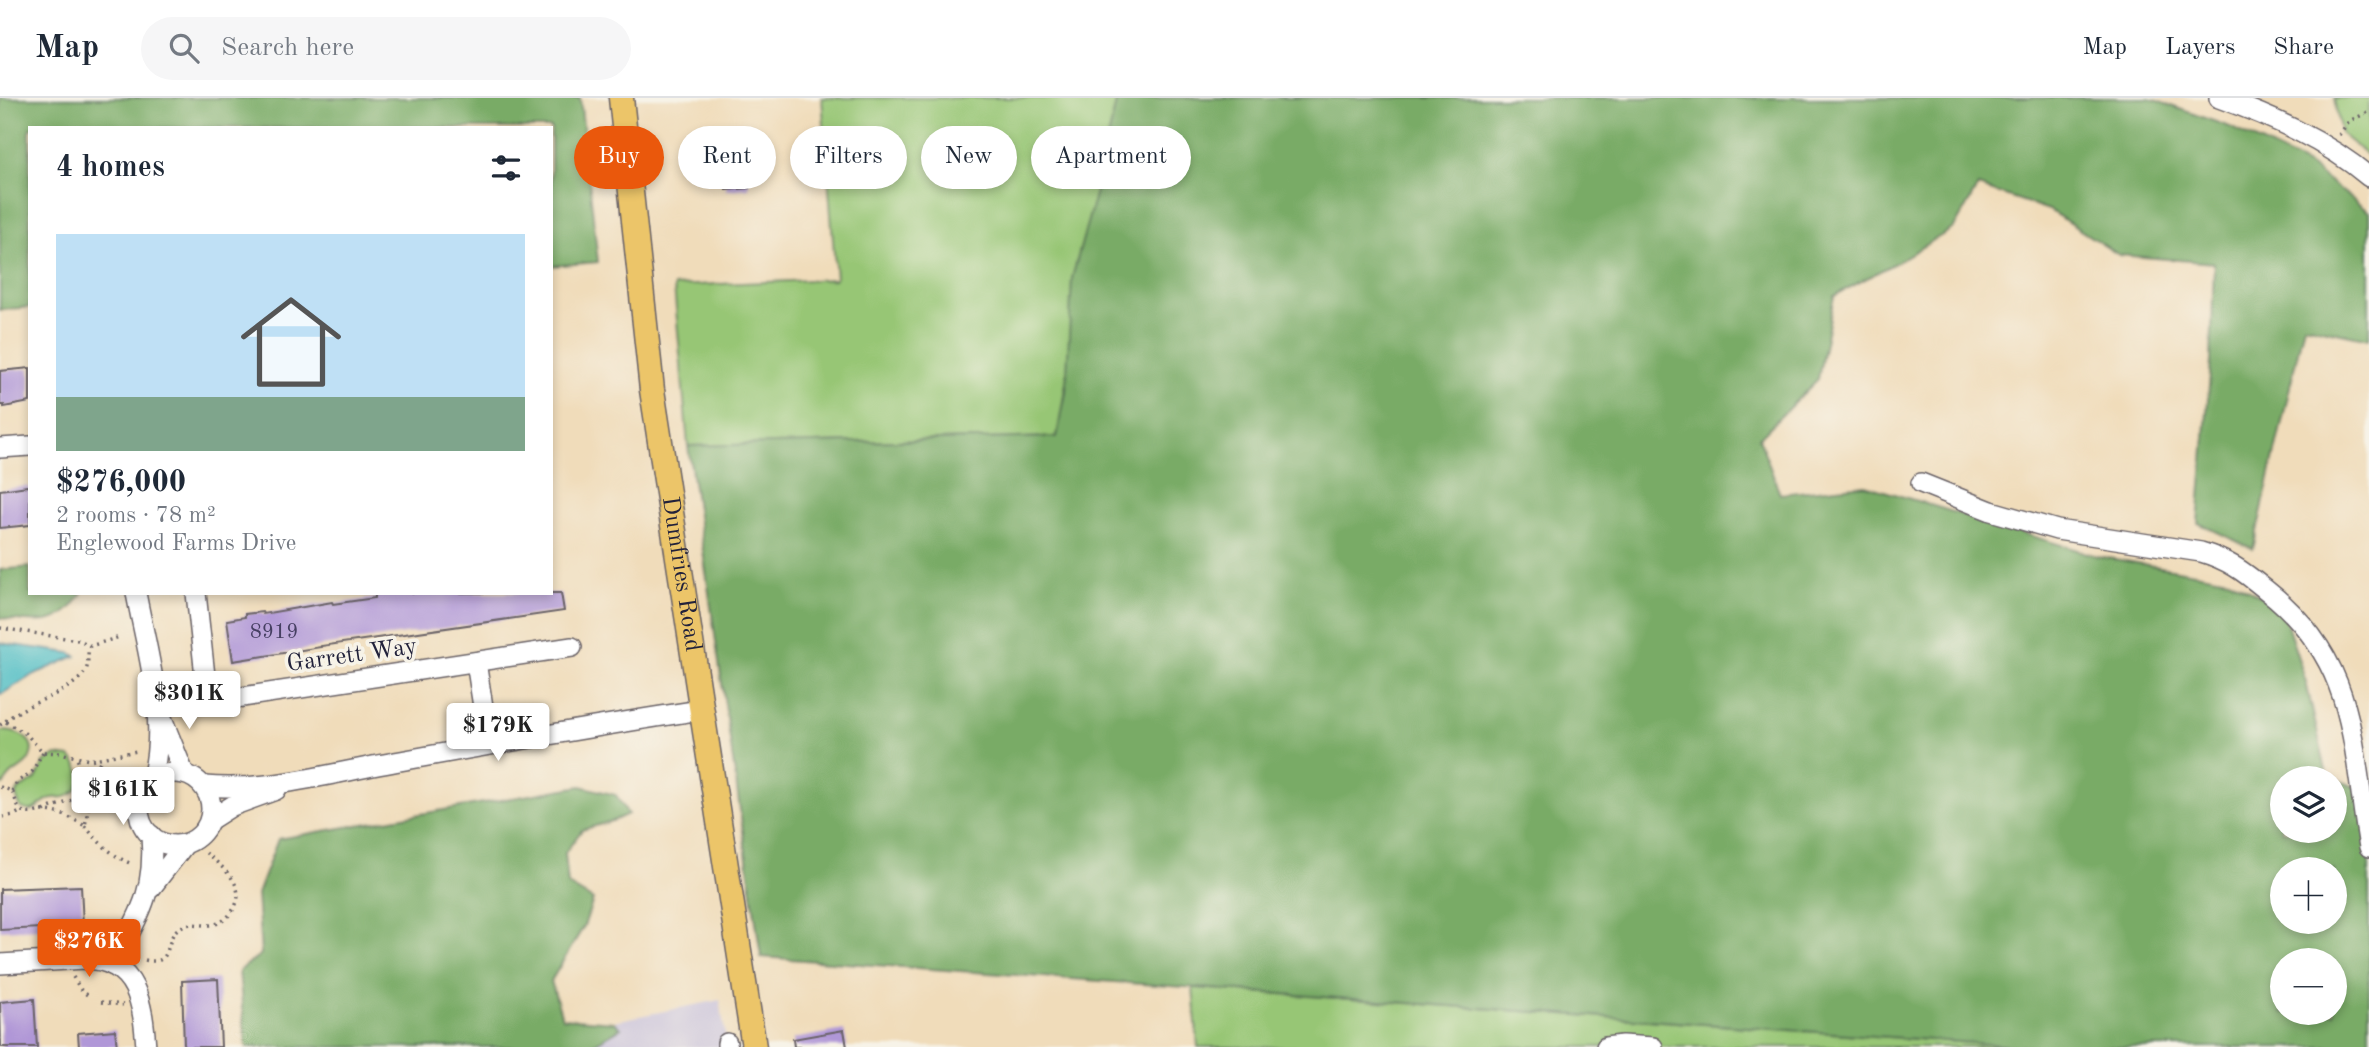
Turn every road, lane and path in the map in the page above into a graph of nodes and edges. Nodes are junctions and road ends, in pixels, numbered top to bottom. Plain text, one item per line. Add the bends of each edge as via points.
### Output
1 (621, 98) edge
2 (2219, 98) edge
3 (2369, 112) edge
4 (2330, 149) junction
5 (2369, 177) edge
6 (28, 446) edge
7 (0, 449) edge
8 (1921, 483) dead end
9 (136, 595) edge
10 (196, 595) edge
11 (0, 628) edge
12 (120, 638) dead end
13 (90, 646) junction
14 (572, 647) dead end
15 (476, 662) junction
16 (157, 706) junction
17 (701, 710) junction
18 (6, 722) junction
19 (0, 725) edge
20 (489, 745) junction
21 (142, 750) dead end
22 (43, 752) junction
23 (102, 758) junction
24 (77, 759) junction
25 (184, 774) junction
26 (88, 782) junction
27 (151, 782) junction
28 (289, 783) junction
29 (204, 786) junction
30 (0, 787) edge
31 (12, 792) junction
32 (22, 811) junction
33 (44, 811) junction
34 (3, 817) dead end
35 (210, 820) junction
36 (85, 826) junction
37 (151, 835) junction
38 (185, 844) junction
39 (2369, 847) edge
40 (206, 853) dead end
41 (132, 864) dead end
42 (148, 892) junction
43 (145, 960) dead end
44 (0, 964) edge
45 (112, 965) junction
46 (146, 1047) edge
47 (754, 1047) edge
48 (1606, 1047) edge
49 (1653, 1047) edge

1 - 17 main road, Dumfries Road via 652,390
2 - 4 street via 2284,124
3 - 4 path via 2346,123
4 - 5 street
6 - 7 street
8 - 39 street via 2057,530 2222,558 2270,593 2302,622 2335,672 2356,750
9 - 16 street
10 - 15 street, Garrett Way via 208,688 223,698
11 - 13 path via 78,640
12 - 13 path
13 - 18 path via 83,673
14 - 15 street, Garrett Way
15 - 20 street
16 - 25 street
16 - 27 street
17 - 20 street
17 - 47 main road, Dumfries Road
18 - 19 path
18 - 22 path
20 - 28 street
21 - 23 path
22 - 24 path
22 - 31 path via 32,772 17,782
23 - 24 path
23 - 26 path
24 - 26 path
25 - 27 street via 172,772
25 - 29 street
26 - 33 path via 77,796
26 - 36 path
27 - 37 street via 139,803 143,826
28 - 29 street
28 - 35 street
29 - 35 street via 212,808
30 - 31 path
31 - 32 path
32 - 33 path
32 - 34 path
33 - 36 path
35 - 38 street via 196,839
36 - 41 path via 107,850
37 - 38 street via 167,844
37 - 42 street
38 - 42 street
40 - 43 path via 232,877 237,888 234,908 221,922 181,927 166,955 153,962
42 - 45 street
44 - 45 street via 96,959
45 - 46 street via 130,981 140,1000
48 - 49 street

